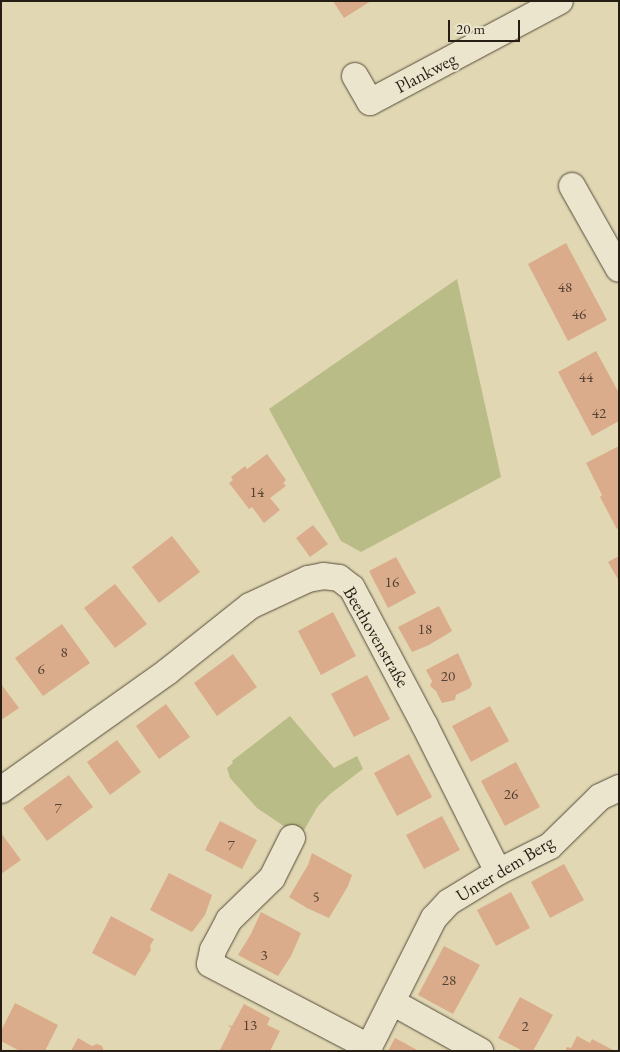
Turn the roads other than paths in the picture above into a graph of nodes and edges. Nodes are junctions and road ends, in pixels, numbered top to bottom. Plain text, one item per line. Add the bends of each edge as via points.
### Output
1 (560, 1) edge
2 (355, 76) dead end
3 (572, 186) dead end
4 (619, 269) edge
5 (619, 788) edge
6 (1, 790) edge
7 (292, 838) dead end
8 (498, 872) junction
9 (392, 1002) junction
10 (368, 1049) edge
11 (480, 1051) edge

1 - 2 street, Plankweg via 370,102
3 - 4 street
5 - 8 street, Unter dem Berg via 600,797 550,846
6 - 8 street, Beethovenstraße via 167,672 250,606 308,579 339,578 352,588 426,726
7 - 10 street, Unter dem Berg via 272,878 229,920 210,964
8 - 9 street, Unter dem Berg via 449,902 434,918
9 - 10 street, Unter dem Berg
9 - 11 street

